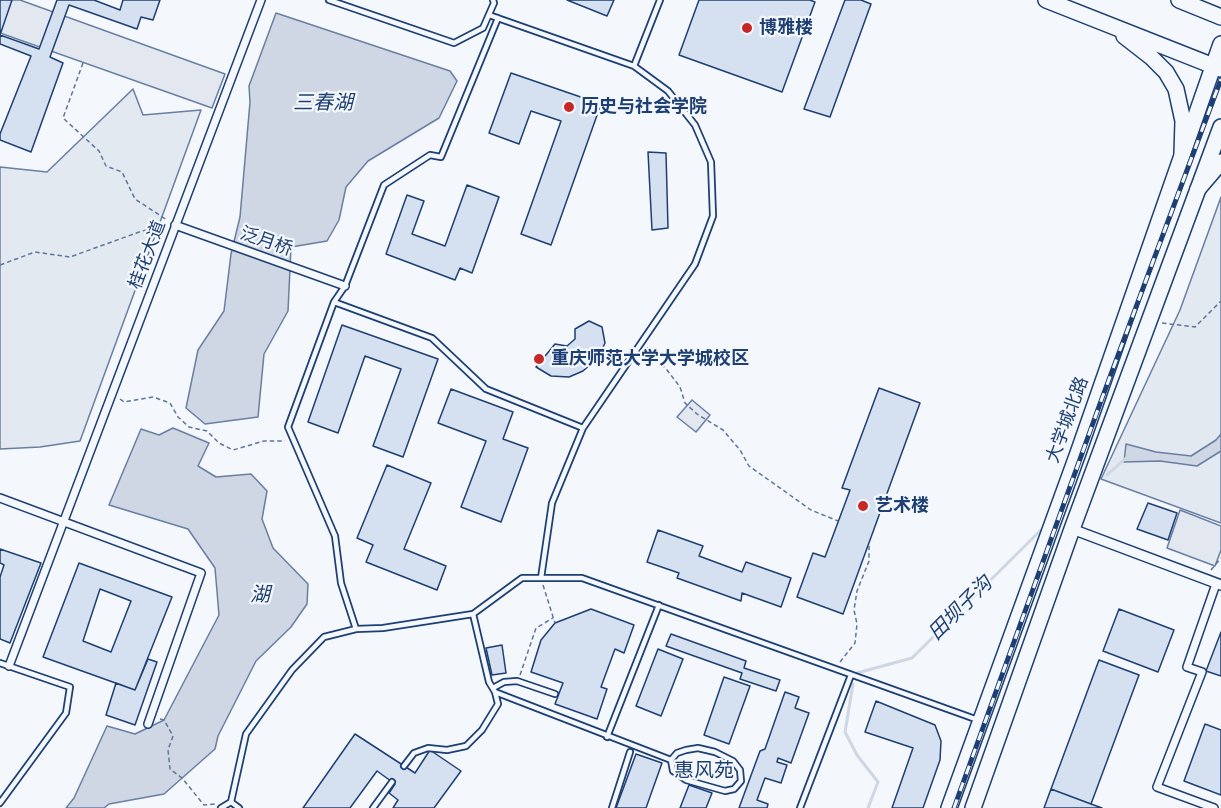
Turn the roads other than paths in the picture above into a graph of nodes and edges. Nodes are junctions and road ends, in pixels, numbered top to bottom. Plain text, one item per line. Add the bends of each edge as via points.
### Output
1 (261, 0) edge
2 (329, 0) edge
3 (493, 0) edge
4 (660, 0) edge
5 (1046, 0) edge
6 (1179, 0) edge
7 (489, 15) junction
8 (1221, 16) edge
9 (498, 18) junction
10 (1113, 26) junction
11 (1221, 44) edge
12 (634, 66) junction
13 (1217, 68) edge
14 (1221, 127) edge
15 (1182, 154) junction
16 (1221, 162) edge
17 (1198, 189) junction
18 (175, 225) junction
19 (345, 286) junction
20 (334, 302) junction
21 (1114, 348) junction
22 (1136, 356) junction
23 (583, 428) junction
24 (0, 498) edge
25 (64, 521) junction
26 (1074, 524) junction
27 (541, 578) junction
28 (1219, 584) edge
29 (659, 605) junction
30 (473, 614) junction
31 (356, 629) junction
32 (0, 663) edge
33 (9, 666) junction
34 (851, 675) junction
35 (494, 690) junction
36 (555, 694) dead end
37 (981, 720) junction
38 (148, 724) dead end
39 (607, 736) junction
40 (630, 752) dead end
41 (671, 760) junction
42 (404, 766) dead end
43 (392, 782) dead end
44 (0, 804) edge
45 (232, 805) edge
46 (221, 808) edge
47 (239, 808) edge
48 (373, 808) edge
49 (612, 808) edge
50 (800, 808) edge
51 (949, 808) edge
52 (973, 808) edge
53 (1214, 808) edge

1 - 18 street, 桂花大道
2 - 7 lane via 454,43 483,28
3 - 7 lane
4 - 12 lane
5 - 10 main road
6 - 8 main road
7 - 9 lane
9 - 12 lane
9 - 19 lane via 441,157 430,155 384,185
10 - 13 main road
10 - 15 main road via 1151,57 1176,89 1184,121
11 - 13 main road, 大学城北路
12 - 23 lane via 668,91 695,125 711,162 713,216 694,264
13 - 15 main road, 大学城北路
14 - 17 main road
15 - 21 main road, 大学城北路
16 - 17 main road
17 - 22 main road
18 - 19 street, 泛月桥
18 - 25 street, 桂花大道
19 - 20 lane
20 - 23 lane via 432,338 486,389
20 - 31 lane via 288,427 335,536 341,583
21 - 22 main road
21 - 37 main road, 大学城北路
22 - 26 main road
23 - 27 lane via 552,502
24 - 25 street
25 - 33 street, 桂花大道
25 - 38 street via 201,573
26 - 28 street
26 - 52 main road
27 - 29 lane via 582,578
27 - 30 lane via 522,578
28 - 53 street via 1186,667 1202,672 1157,787
29 - 34 lane
29 - 39 lane
30 - 31 lane
30 - 35 lane
31 - 45 lane via 324,637 292,670 246,734
32 - 33 lane
33 - 44 lane via 70,687 66,713
34 - 37 lane
34 - 50 lane
35 - 36 lane via 504,682 517,681
35 - 39 lane
35 - 42 lane via 498,704 466,746 428,748 414,753
37 - 51 main road, 大学城北路
39 - 41 lane
40 - 49 lane
41 - 41 lane via 673,771 686,780 725,791 734,789 741,781 740,770 733,761 715,752 686,750
43 - 48 lane
45 - 46 lane
45 - 47 lane

